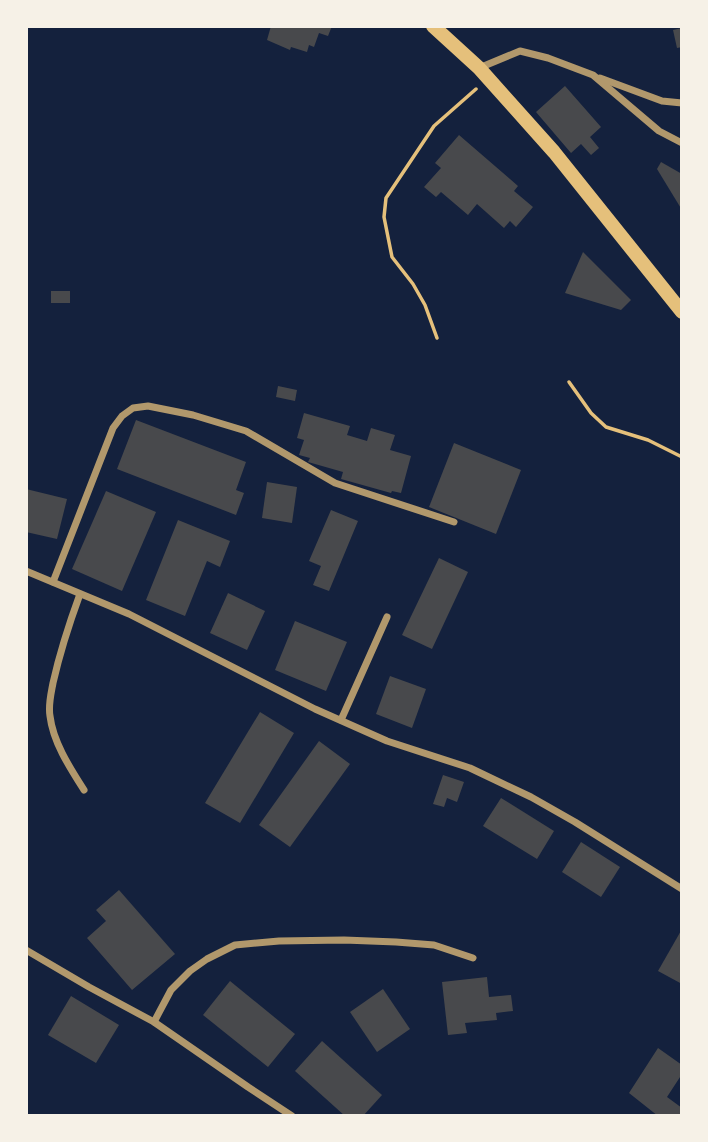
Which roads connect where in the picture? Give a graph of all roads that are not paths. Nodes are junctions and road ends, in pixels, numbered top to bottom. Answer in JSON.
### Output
{"nodes":[{"id":1,"x":433,"y":26,"type":"edge"},
{"id":2,"x":484,"y":73,"type":"junction"},
{"id":3,"x":593,"y":75,"type":"junction"},
{"id":4,"x":682,"y":103,"type":"edge"},
{"id":5,"x":682,"y":143,"type":"edge"},
{"id":6,"x":682,"y":312,"type":"edge"},
{"id":7,"x":454,"y":522,"type":"dead end"},
{"id":8,"x":26,"y":572,"type":"edge"},
{"id":9,"x":53,"y":582,"type":"junction"},
{"id":10,"x":80,"y":594,"type":"junction"},
{"id":11,"x":387,"y":617,"type":"dead end"},
{"id":12,"x":341,"y":720,"type":"junction"},
{"id":13,"x":84,"y":790,"type":"dead end"},
{"id":14,"x":682,"y":889,"type":"edge"},
{"id":15,"x":26,"y":950,"type":"edge"},
{"id":16,"x":473,"y":958,"type":"dead end"},
{"id":17,"x":155,"y":1022,"type":"junction"},
{"id":18,"x":292,"y":1116,"type":"edge"}],
"edges":[{"from":1,"to":2,"type":"main road"},
{"from":2,"to":3,"type":"street"},
{"from":2,"to":6,"type":"main road"},
{"from":3,"to":4,"type":"street"},
{"from":3,"to":5,"type":"street"},
{"from":7,"to":9,"type":"street"},
{"from":8,"to":9,"type":"street"},
{"from":9,"to":10,"type":"street"},
{"from":10,"to":12,"type":"street"},
{"from":10,"to":13,"type":"street"},
{"from":11,"to":12,"type":"street"},
{"from":12,"to":14,"type":"street"},
{"from":15,"to":17,"type":"street"},
{"from":16,"to":17,"type":"street"},
{"from":17,"to":18,"type":"street"}]}
